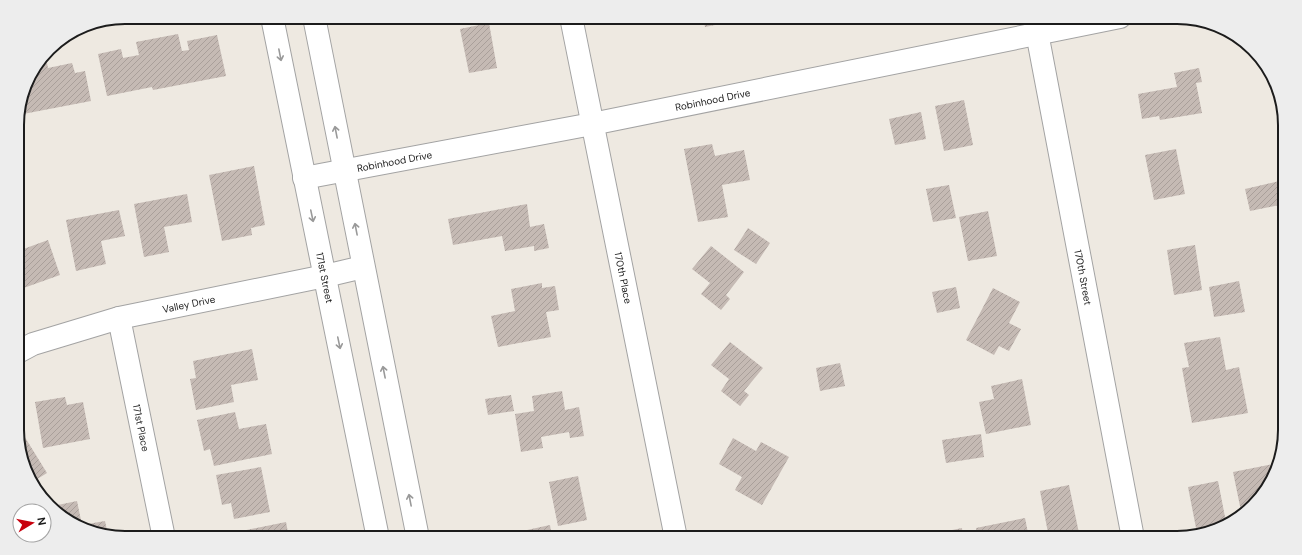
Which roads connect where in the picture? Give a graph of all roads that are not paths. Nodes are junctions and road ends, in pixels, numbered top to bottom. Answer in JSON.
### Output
{"nodes":[{"id":1,"x":273,"y":24,"type":"edge"},
{"id":2,"x":315,"y":24,"type":"edge"},
{"id":3,"x":572,"y":24,"type":"edge"},
{"id":4,"x":1046,"y":24,"type":"edge"},
{"id":5,"x":1036,"y":25,"type":"edge"},
{"id":6,"x":592,"y":124,"type":"junction"},
{"id":7,"x":344,"y":170,"type":"junction"},
{"id":8,"x":304,"y":178,"type":"junction"},
{"id":9,"x":363,"y":267,"type":"junction"},
{"id":10,"x":325,"y":276,"type":"junction"},
{"id":11,"x":119,"y":318,"type":"junction"},
{"id":12,"x":24,"y":349,"type":"edge"},
{"id":13,"x":163,"y":531,"type":"edge"},
{"id":14,"x":377,"y":531,"type":"edge"},
{"id":15,"x":417,"y":531,"type":"edge"},
{"id":16,"x":675,"y":531,"type":"edge"},
{"id":17,"x":1132,"y":531,"type":"edge"}],
"edges":[{"from":1,"to":8,"type":"street","name":"171st Street","one_way":true},
{"from":7,"to":2,"type":"street","one_way":true},
{"from":3,"to":6,"type":"street","name":"170th Place"},
{"from":4,"to":5,"type":"street","name":"Robinhood Drive"},
{"from":5,"to":6,"type":"street","name":"Robinhood Drive"},
{"from":5,"to":17,"type":"street","name":"170th Street"},
{"from":6,"to":7,"type":"street","name":"Robinhood Drive"},
{"from":6,"to":16,"type":"street","name":"170th Place"},
{"from":7,"to":8,"type":"street","name":"Robinhood Drive"},
{"from":9,"to":7,"type":"street","one_way":true},
{"from":8,"to":10,"type":"street","name":"171st Street","one_way":true},
{"from":9,"to":10,"type":"street","name":"Valley Drive"},
{"from":15,"to":9,"type":"street","one_way":true},
{"from":10,"to":11,"type":"street","name":"Valley Drive"},
{"from":10,"to":14,"type":"street","name":"171st Street","one_way":true},
{"from":11,"to":12,"type":"street","name":"Valley Drive"},
{"from":11,"to":13,"type":"street","name":"171st Place"}]}
